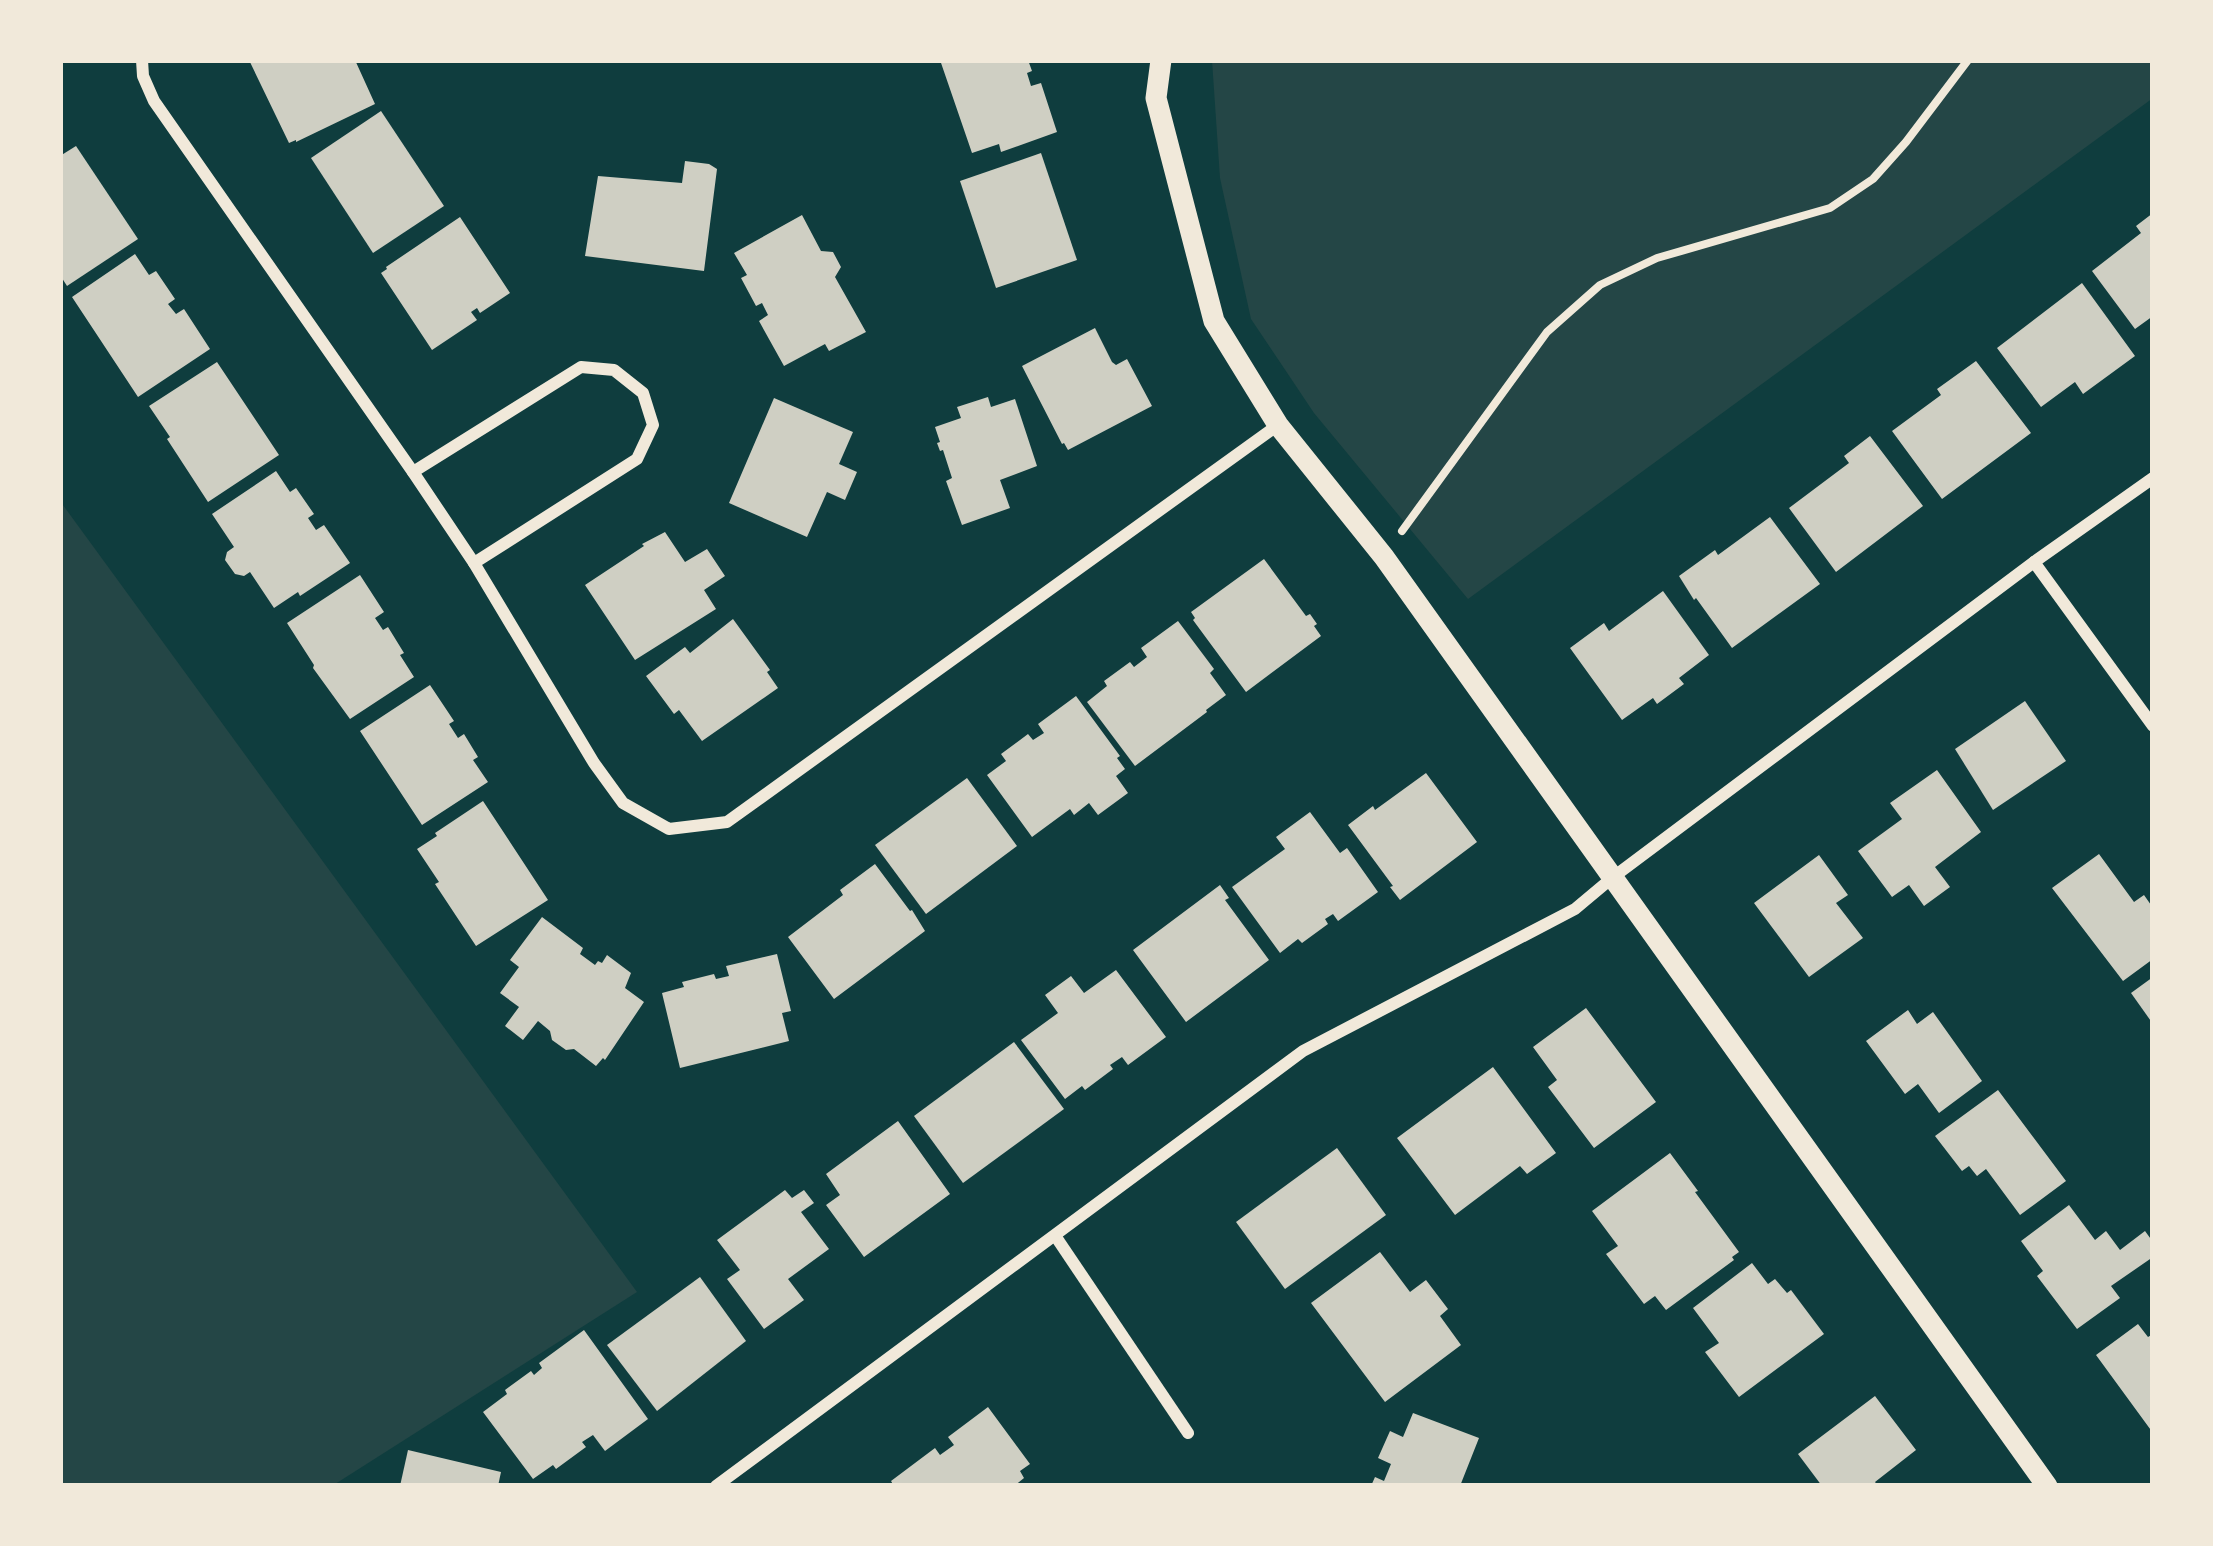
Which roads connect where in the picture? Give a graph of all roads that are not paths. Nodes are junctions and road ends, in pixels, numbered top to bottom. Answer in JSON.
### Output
{"nodes":[{"id":1,"x":142,"y":60,"type":"edge"},
{"id":2,"x":1161,"y":60,"type":"edge"},
{"id":3,"x":1278,"y":425,"type":"junction"},
{"id":4,"x":413,"y":472,"type":"junction"},
{"id":5,"x":2153,"y":478,"type":"edge"},
{"id":6,"x":2034,"y":562,"type":"junction"},
{"id":7,"x":474,"y":563,"type":"junction"},
{"id":8,"x":2153,"y":726,"type":"edge"},
{"id":9,"x":1612,"y":878,"type":"junction"},
{"id":10,"x":1056,"y":1237,"type":"junction"},
{"id":11,"x":1188,"y":1432,"type":"dead end"},
{"id":12,"x":716,"y":1486,"type":"edge"},
{"id":13,"x":2047,"y":1486,"type":"edge"}],
"edges":[{"from":1,"to":4,"type":"street"},
{"from":2,"to":3,"type":"street"},
{"from":3,"to":7,"type":"street"},
{"from":3,"to":9,"type":"street"},
{"from":4,"to":7,"type":"street"},
{"from":4,"to":7,"type":"street"},
{"from":5,"to":6,"type":"street"},
{"from":6,"to":8,"type":"street"},
{"from":6,"to":9,"type":"street"},
{"from":9,"to":10,"type":"street"},
{"from":9,"to":13,"type":"street"},
{"from":10,"to":11,"type":"street"},
{"from":10,"to":12,"type":"street"}]}
